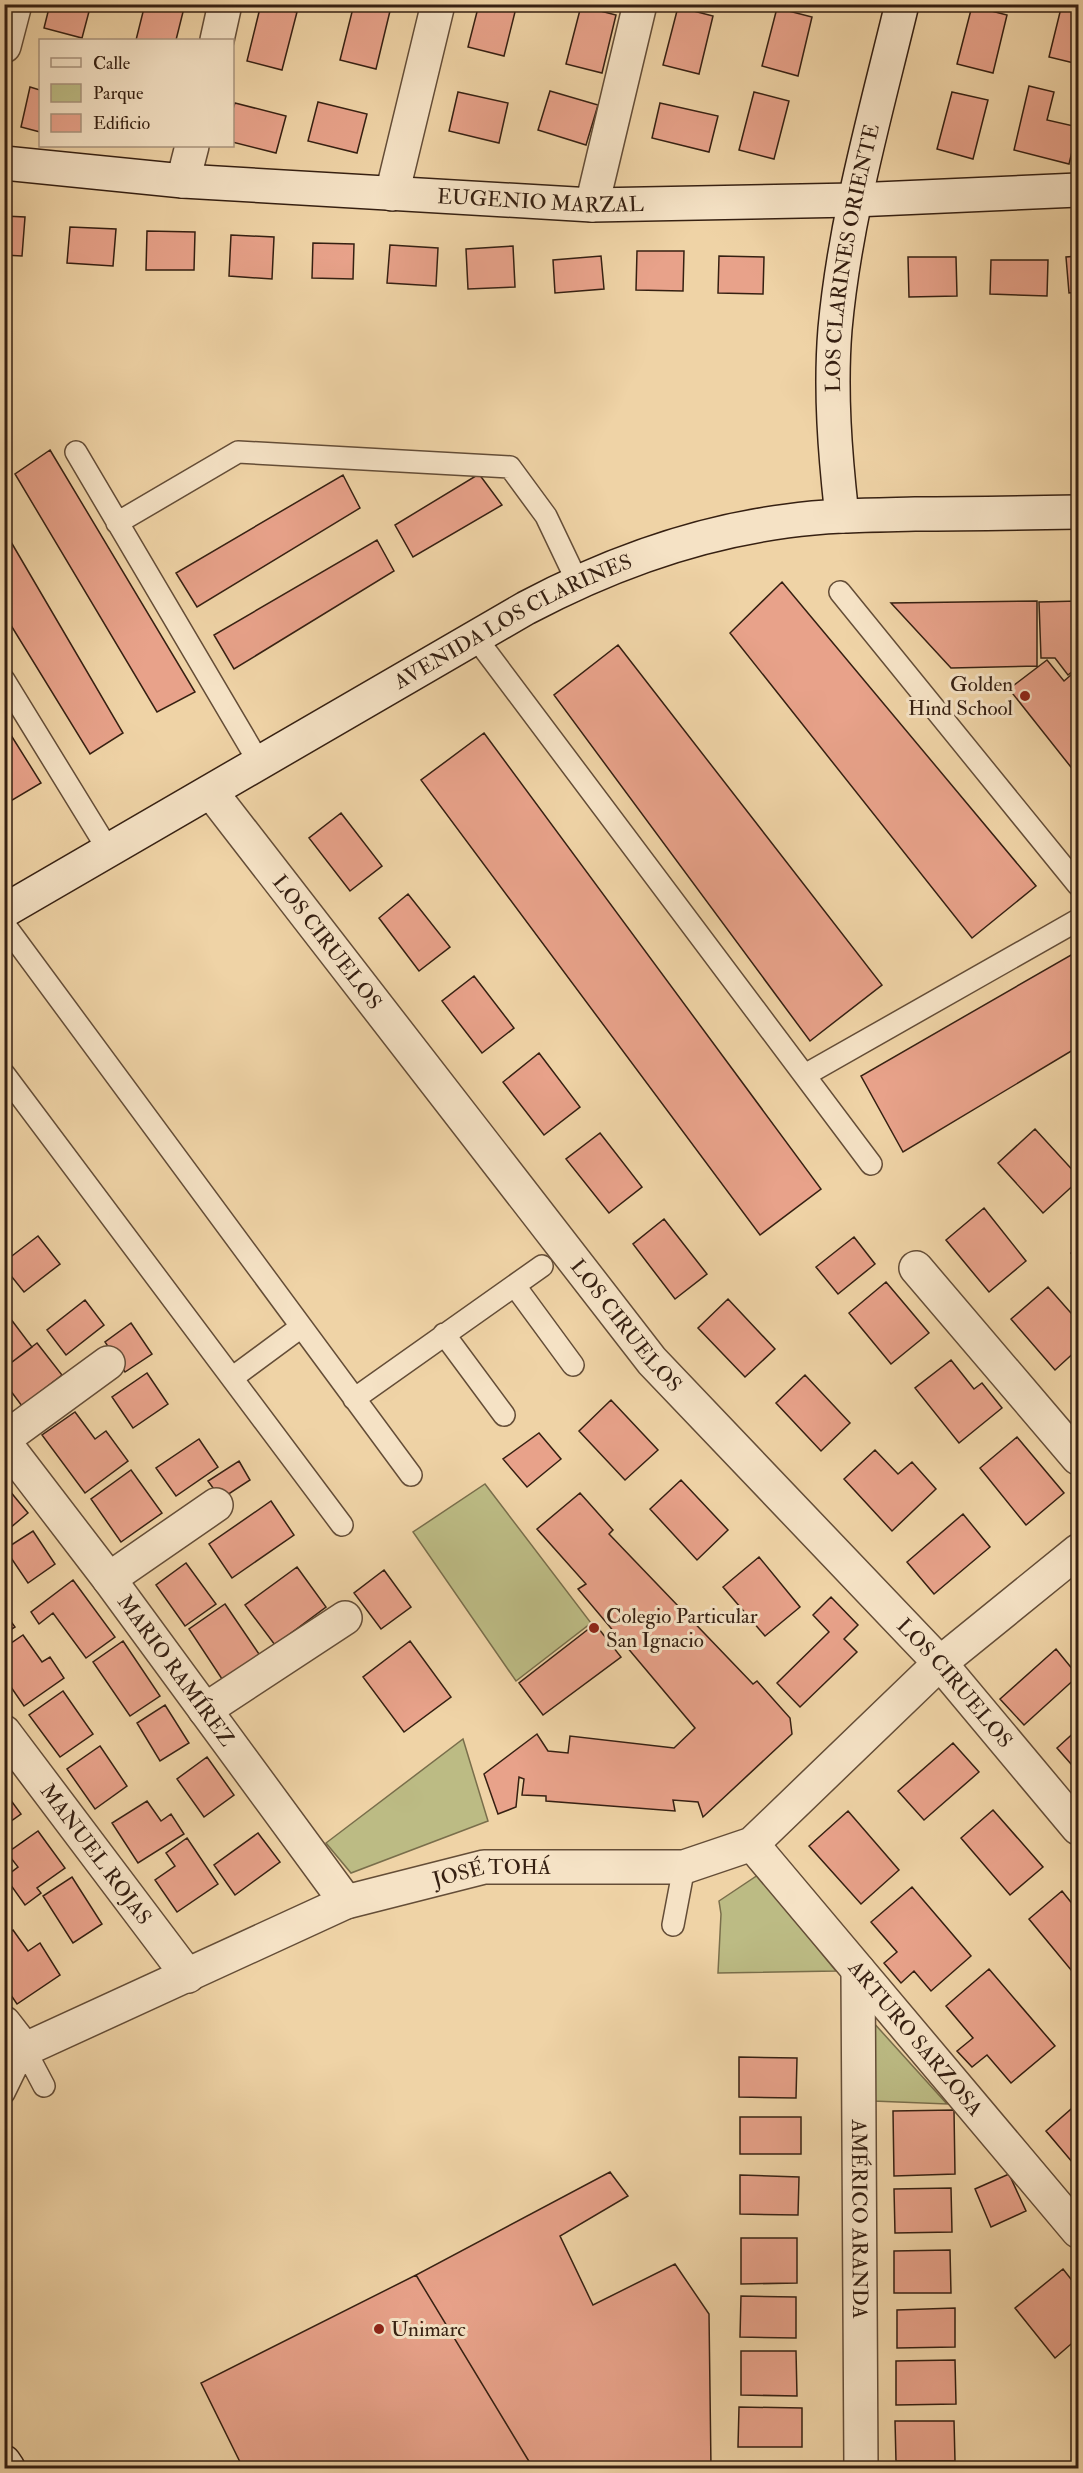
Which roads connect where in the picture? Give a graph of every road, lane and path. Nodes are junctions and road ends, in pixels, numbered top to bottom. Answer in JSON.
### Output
{"nodes":[{"id":1,"x":15,"y":4,"type":"edge"},
{"id":2,"x":225,"y":4,"type":"edge"},
{"id":3,"x":438,"y":4,"type":"edge"},
{"id":4,"x":640,"y":4,"type":"edge"},
{"id":5,"x":902,"y":4,"type":"edge"},
{"id":6,"x":217,"y":39,"type":"edge"},
{"id":7,"x":4,"y":46,"type":"edge"},
{"id":8,"x":192,"y":147,"type":"edge"},
{"id":9,"x":4,"y":163,"type":"edge"},
{"id":10,"x":183,"y":182,"type":"junction"},
{"id":11,"x":1078,"y":190,"type":"edge"},
{"id":12,"x":392,"y":194,"type":"junction"},
{"id":13,"x":854,"y":200,"type":"junction"},
{"id":14,"x":592,"y":205,"type":"junction"},
{"id":15,"x":76,"y":452,"type":"dead end"},
{"id":16,"x":1078,"y":512,"type":"edge"},
{"id":17,"x":842,"y":516,"type":"junction"},
{"id":18,"x":117,"y":523,"type":"junction"},
{"id":19,"x":577,"y":581,"type":"junction"},
{"id":20,"x":840,"y":592,"type":"dead end"},
{"id":21,"x":477,"y":638,"type":"junction"},
{"id":22,"x":4,"y":680,"type":"edge"},
{"id":23,"x":260,"y":764,"type":"junction"},
{"id":24,"x":211,"y":792,"type":"junction"},
{"id":25,"x":109,"y":850,"type":"junction"},
{"id":26,"x":1078,"y":885,"type":"edge"},
{"id":27,"x":4,"y":911,"type":"edge"},
{"id":28,"x":1078,"y":920,"type":"edge"},
{"id":29,"x":4,"y":924,"type":"edge"},
{"id":30,"x":4,"y":1074,"type":"edge"},
{"id":31,"x":805,"y":1076,"type":"junction"},
{"id":32,"x":871,"y":1164,"type":"dead end"},
{"id":33,"x":542,"y":1266,"type":"dead end"},
{"id":34,"x":916,"y":1268,"type":"dead end"},
{"id":35,"x":515,"y":1286,"type":"junction"},
{"id":36,"x":301,"y":1327,"type":"junction"},
{"id":37,"x":444,"y":1334,"type":"junction"},
{"id":38,"x":108,"y":1363,"type":"dead end"},
{"id":39,"x":573,"y":1365,"type":"dead end"},
{"id":40,"x":232,"y":1378,"type":"junction"},
{"id":41,"x":354,"y":1398,"type":"junction"},
{"id":42,"x":504,"y":1415,"type":"dead end"},
{"id":43,"x":4,"y":1441,"type":"edge"},
{"id":44,"x":1078,"y":1458,"type":"edge"},
{"id":45,"x":411,"y":1475,"type":"dead end"},
{"id":46,"x":216,"y":1505,"type":"dead end"},
{"id":47,"x":342,"y":1525,"type":"dead end"},
{"id":48,"x":1078,"y":1551,"type":"edge"},
{"id":49,"x":109,"y":1580,"type":"junction"},
{"id":50,"x":345,"y":1618,"type":"dead end"},
{"id":51,"x":940,"y":1663,"type":"junction"},
{"id":52,"x":206,"y":1710,"type":"junction"},
{"id":53,"x":4,"y":1732,"type":"edge"},
{"id":54,"x":1078,"y":1828,"type":"edge"},
{"id":55,"x":752,"y":1844,"type":"junction"},
{"id":56,"x":684,"y":1867,"type":"junction"},
{"id":57,"x":346,"y":1902,"type":"junction"},
{"id":58,"x":673,"y":1925,"type":"dead end"},
{"id":59,"x":858,"y":1970,"type":"junction"},
{"id":60,"x":188,"y":1976,"type":"junction"},
{"id":61,"x":4,"y":2023,"type":"edge"},
{"id":62,"x":15,"y":2054,"type":"edge"},
{"id":63,"x":44,"y":2086,"type":"dead end"},
{"id":64,"x":4,"y":2093,"type":"edge"},
{"id":65,"x":1078,"y":2231,"type":"edge"},
{"id":66,"x":4,"y":2462,"type":"edge"},
{"id":67,"x":8,"y":2469,"type":"edge"},
{"id":68,"x":861,"y":2469,"type":"edge"}],
"edges":[{"from":1,"to":7,"type":"street"},
{"from":2,"to":6,"type":"street"},
{"from":3,"to":12,"type":"street"},
{"from":4,"to":14,"type":"street"},
{"from":5,"to":13,"type":"street","name":"LOS CLARINES ORIENTE"},
{"from":8,"to":10,"type":"street"},
{"from":9,"to":10,"type":"street","name":"EUGENIO MARZAL"},
{"from":10,"to":12,"type":"street","name":"EUGENIO MARZAL"},
{"from":11,"to":13,"type":"street","name":"EUGENIO MARZAL"},
{"from":12,"to":14,"type":"street","name":"EUGENIO MARZAL"},
{"from":13,"to":14,"type":"street","name":"EUGENIO MARZAL"},
{"from":13,"to":17,"type":"street","name":"LOS CLARINES ORIENTE"},
{"from":15,"to":18,"type":"lane"},
{"from":16,"to":17,"type":"street","name":"AVENIDA LOS CLARINES"},
{"from":17,"to":19,"type":"street","name":"AVENIDA LOS CLARINES"},
{"from":18,"to":19,"type":"lane"},
{"from":18,"to":23,"type":"lane"},
{"from":19,"to":21,"type":"street","name":"AVENIDA LOS CLARINES"},
{"from":20,"to":26,"type":"lane"},
{"from":21,"to":23,"type":"street","name":"AVENIDA LOS CLARINES"},
{"from":21,"to":31,"type":"lane"},
{"from":22,"to":25,"type":"lane"},
{"from":23,"to":24,"type":"street","name":"AVENIDA LOS CLARINES"},
{"from":24,"to":25,"type":"street","name":"AVENIDA LOS CLARINES"},
{"from":24,"to":51,"type":"street","name":"LOS CIRUELOS"},
{"from":25,"to":27,"type":"street","name":"AVENIDA LOS CLARINES"},
{"from":28,"to":31,"type":"lane"},
{"from":29,"to":36,"type":"lane"},
{"from":30,"to":40,"type":"lane"},
{"from":31,"to":32,"type":"lane"},
{"from":33,"to":35,"type":"lane"},
{"from":34,"to":44,"type":"street"},
{"from":35,"to":37,"type":"lane"},
{"from":35,"to":39,"type":"lane"},
{"from":36,"to":40,"type":"lane"},
{"from":36,"to":41,"type":"lane"},
{"from":37,"to":41,"type":"lane"},
{"from":37,"to":42,"type":"lane"},
{"from":38,"to":43,"type":"street"},
{"from":40,"to":47,"type":"lane"},
{"from":41,"to":45,"type":"lane"},
{"from":43,"to":49,"type":"street","name":"MARIO RAMÍREZ"},
{"from":46,"to":49,"type":"street"},
{"from":48,"to":51,"type":"street","name":"JOSÉ TOHÁ"},
{"from":49,"to":52,"type":"street","name":"MARIO RAMÍREZ"},
{"from":50,"to":52,"type":"street"},
{"from":51,"to":54,"type":"street","name":"LOS CIRUELOS"},
{"from":51,"to":55,"type":"street","name":"JOSÉ TOHÁ"},
{"from":52,"to":57,"type":"street","name":"MARIO RAMÍREZ"},
{"from":53,"to":60,"type":"street","name":"MANUEL ROJAS"},
{"from":55,"to":56,"type":"street","name":"JOSÉ TOHÁ"},
{"from":55,"to":59,"type":"street","name":"ARTURO SARZOSA"},
{"from":56,"to":57,"type":"street","name":"JOSÉ TOHÁ"},
{"from":56,"to":58,"type":"lane"},
{"from":57,"to":60,"type":"street","name":"JOSÉ TOHÁ"},
{"from":59,"to":65,"type":"street","name":"ARTURO SARZOSA"},
{"from":59,"to":68,"type":"street","name":"AMÉRICO ARANDA"},
{"from":60,"to":62,"type":"street","name":"JOSÉ TOHÁ"},
{"from":61,"to":62,"type":"street"},
{"from":62,"to":63,"type":"lane"},
{"from":62,"to":64,"type":"lane"},
{"from":66,"to":67,"type":"street"}]}
